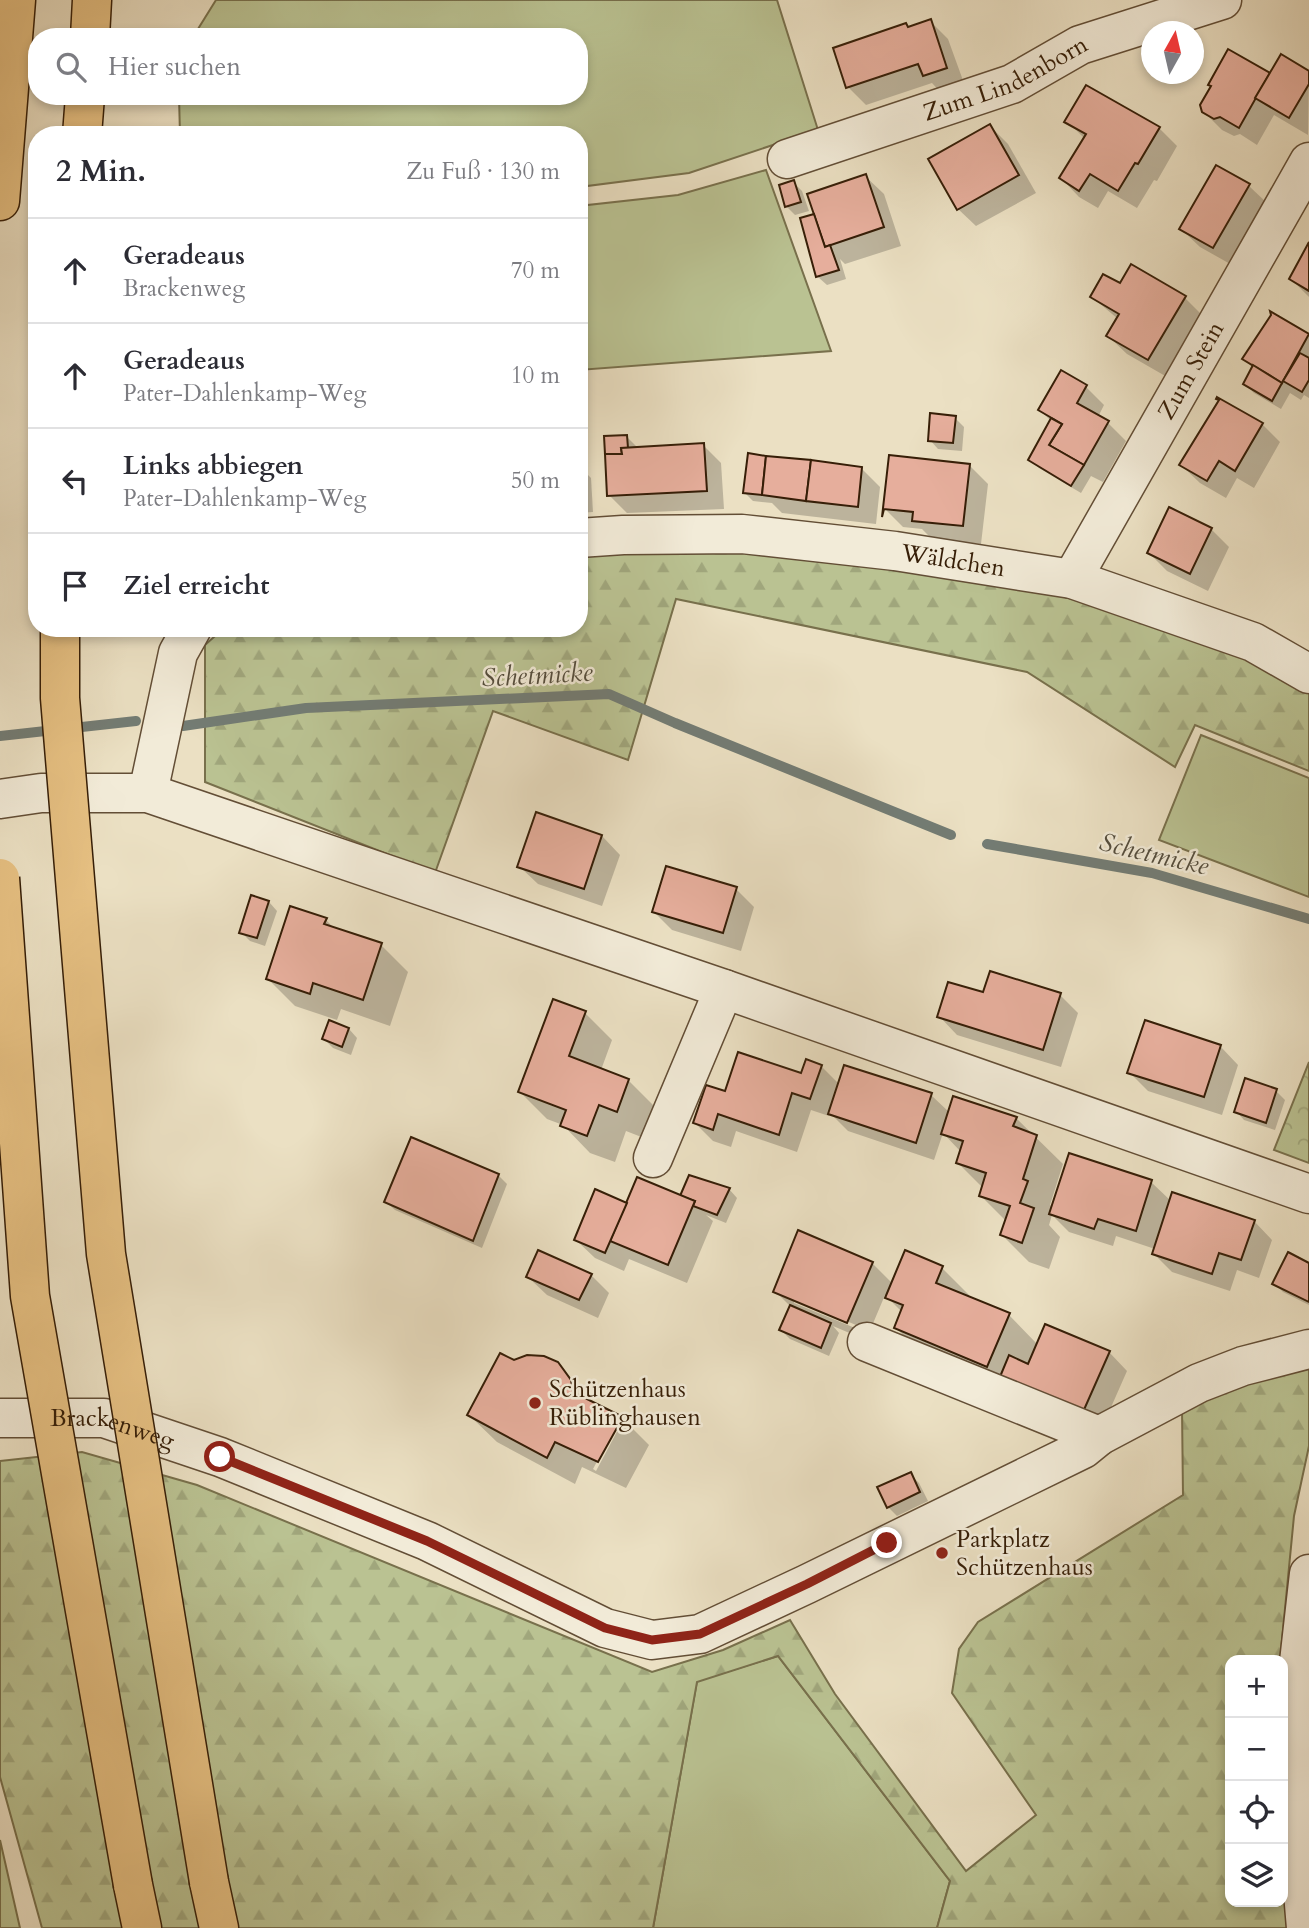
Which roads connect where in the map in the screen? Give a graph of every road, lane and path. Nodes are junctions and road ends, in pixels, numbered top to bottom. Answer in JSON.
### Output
{"nodes":[{"id":1,"x":16,"y":0,"type":"edge"},
{"id":2,"x":92,"y":0,"type":"edge"},
{"id":3,"x":1222,"y":0,"type":"edge"},
{"id":4,"x":1120,"y":15,"type":"edge"},
{"id":5,"x":90,"y":28,"type":"edge"},
{"id":6,"x":84,"y":105,"type":"edge"},
{"id":7,"x":83,"y":126,"type":"edge"},
{"id":8,"x":787,"y":159,"type":"dead end"},
{"id":9,"x":1309,"y":162,"type":"edge"},
{"id":10,"x":0,"y":201,"type":"edge"},
{"id":11,"x":588,"y":537,"type":"edge"},
{"id":12,"x":1072,"y":579,"type":"junction"},
{"id":13,"x":60,"y":637,"type":"edge"},
{"id":14,"x":185,"y":641,"type":"edge"},
{"id":15,"x":1309,"y":674,"type":"edge"},
{"id":16,"x":148,"y":793,"type":"junction"},
{"id":17,"x":0,"y":799,"type":"edge"},
{"id":18,"x":0,"y":878,"type":"edge"},
{"id":19,"x":724,"y":989,"type":"junction"},
{"id":20,"x":653,"y":1158,"type":"dead end"},
{"id":21,"x":1309,"y":1194,"type":"edge"},
{"id":22,"x":867,"y":1342,"type":"dead end"},
{"id":23,"x":1309,"y":1349,"type":"edge"},
{"id":24,"x":0,"y":1418,"type":"edge"},
{"id":25,"x":1099,"y":1436,"type":"junction"},
{"id":26,"x":1309,"y":1574,"type":"edge"},
{"id":27,"x":142,"y":1928,"type":"edge"},
{"id":28,"x":219,"y":1928,"type":"edge"},
{"id":29,"x":1306,"y":1928,"type":"edge"}],
"edges":[{"from":1,"to":10,"type":"highway"},
{"from":2,"to":5,"type":"highway"},
{"from":3,"to":4,"type":"street","name":"Zum Lindenborn"},
{"from":4,"to":8,"type":"street","name":"Zum Lindenborn"},
{"from":6,"to":7,"type":"highway"},
{"from":9,"to":12,"type":"street","name":"Zum Stein"},
{"from":11,"to":12,"type":"street","name":"Wäldchen"},
{"from":12,"to":15,"type":"street","name":"Wäldchen"},
{"from":13,"to":28,"type":"highway","bridge":true},
{"from":14,"to":16,"type":"street"},
{"from":16,"to":17,"type":"street"},
{"from":16,"to":19,"type":"street"},
{"from":18,"to":27,"type":"highway","bridge":true},
{"from":19,"to":20,"type":"street"},
{"from":19,"to":21,"type":"street"},
{"from":22,"to":25,"type":"street"},
{"from":23,"to":25,"type":"street","name":"Brackenweg"},
{"from":24,"to":25,"type":"street","name":"Brackenweg"},
{"from":26,"to":29,"type":"street"}]}
